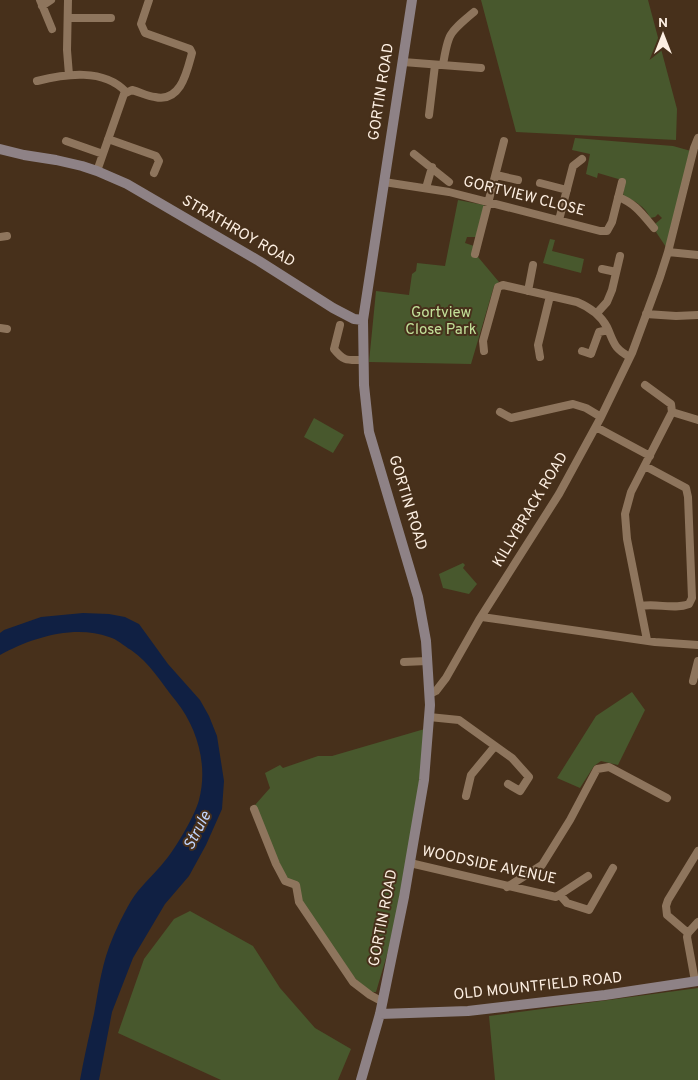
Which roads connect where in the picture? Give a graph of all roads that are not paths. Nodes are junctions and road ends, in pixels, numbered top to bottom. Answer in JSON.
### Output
{"nodes":[{"id":1,"x":51,"y":0,"type":"edge"},
{"id":2,"x":68,"y":0,"type":"edge"},
{"id":3,"x":149,"y":0,"type":"edge"},
{"id":4,"x":412,"y":0,"type":"edge"},
{"id":5,"x":41,"y":3,"type":"edge"},
{"id":6,"x":472,"y":17,"type":"dead end"},
{"id":7,"x":68,"y":18,"type":"junction"},
{"id":8,"x":111,"y":18,"type":"dead end"},
{"id":9,"x":52,"y":29,"type":"dead end"},
{"id":10,"x":476,"y":58,"type":"dead end"},
{"id":11,"x":403,"y":62,"type":"junction"},
{"id":12,"x":439,"y":65,"type":"junction"},
{"id":13,"x":69,"y":75,"type":"junction"},
{"id":14,"x":36,"y":81,"type":"dead end"},
{"id":15,"x":126,"y":92,"type":"junction"},
{"id":16,"x":430,"y":101,"type":"junction"},
{"id":17,"x":440,"y":102,"type":"dead end"},
{"id":18,"x":429,"y":115,"type":"dead end"},
{"id":19,"x":698,"y":138,"type":"edge"},
{"id":20,"x":108,"y":139,"type":"junction"},
{"id":21,"x":66,"y":141,"type":"dead end"},
{"id":22,"x":504,"y":141,"type":"dead end"},
{"id":23,"x":0,"y":149,"type":"edge"},
{"id":24,"x":103,"y":154,"type":"junction"},
{"id":25,"x":414,"y":154,"type":"dead end"},
{"id":26,"x":582,"y":159,"type":"dead end"},
{"id":27,"x":432,"y":167,"type":"junction"},
{"id":28,"x":97,"y":171,"type":"junction"},
{"id":29,"x":154,"y":172,"type":"dead end"},
{"id":30,"x":496,"y":175,"type":"junction"},
{"id":31,"x":518,"y":180,"type":"dead end"},
{"id":32,"x":384,"y":182,"type":"junction"},
{"id":33,"x":449,"y":182,"type":"dead end"},
{"id":34,"x":622,"y":182,"type":"dead end"},
{"id":35,"x":540,"y":183,"type":"dead end"},
{"id":36,"x":426,"y":188,"type":"junction"},
{"id":37,"x":567,"y":190,"type":"junction"},
{"id":38,"x":618,"y":197,"type":"junction"},
{"id":39,"x":488,"y":203,"type":"junction"},
{"id":40,"x":657,"y":217,"type":"dead end"},
{"id":41,"x":559,"y":220,"type":"junction"},
{"id":42,"x":469,"y":241,"type":"dead end"},
{"id":43,"x":478,"y":243,"type":"junction"},
{"id":44,"x":668,"y":252,"type":"junction"},
{"id":45,"x":475,"y":254,"type":"dead end"},
{"id":46,"x":698,"y":255,"type":"edge"},
{"id":47,"x":620,"y":256,"type":"dead end"},
{"id":48,"x":533,"y":265,"type":"dead end"},
{"id":49,"x":602,"y":269,"type":"dead end"},
{"id":50,"x":616,"y":272,"type":"junction"},
{"id":51,"x":528,"y":290,"type":"junction"},
{"id":52,"x":550,"y":296,"type":"junction"},
{"id":53,"x":597,"y":313,"type":"junction"},
{"id":54,"x":646,"y":314,"type":"junction"},
{"id":55,"x":698,"y":315,"type":"edge"},
{"id":56,"x":363,"y":320,"type":"junction"},
{"id":57,"x":340,"y":325,"type":"dead end"},
{"id":58,"x":608,"y":330,"type":"junction"},
{"id":59,"x":484,"y":351,"type":"dead end"},
{"id":60,"x":582,"y":352,"type":"dead end"},
{"id":61,"x":540,"y":357,"type":"dead end"},
{"id":62,"x":630,"y":357,"type":"junction"},
{"id":63,"x":363,"y":360,"type":"junction"},
{"id":64,"x":645,"y":385,"type":"dead end"},
{"id":65,"x":500,"y":412,"type":"dead end"},
{"id":66,"x":672,"y":412,"type":"junction"},
{"id":67,"x":601,"y":417,"type":"junction"},
{"id":68,"x":698,"y":420,"type":"edge"},
{"id":69,"x":596,"y":427,"type":"junction"},
{"id":70,"x":650,"y":456,"type":"junction"},
{"id":71,"x":644,"y":466,"type":"junction"},
{"id":72,"x":641,"y":606,"type":"junction"},
{"id":73,"x":482,"y":616,"type":"junction"},
{"id":74,"x":648,"y":640,"type":"junction"},
{"id":75,"x":698,"y":646,"type":"edge"},
{"id":76,"x":427,"y":661,"type":"junction"},
{"id":77,"x":404,"y":662,"type":"dead end"},
{"id":78,"x":698,"y":662,"type":"edge"},
{"id":79,"x":694,"y":681,"type":"dead end"},
{"id":80,"x":430,"y":694,"type":"junction"},
{"id":81,"x":429,"y":717,"type":"junction"},
{"id":82,"x":495,"y":746,"type":"junction"},
{"id":83,"x":508,"y":784,"type":"dead end"},
{"id":84,"x":466,"y":796,"type":"dead end"},
{"id":85,"x":667,"y":798,"type":"dead end"},
{"id":86,"x":254,"y":809,"type":"dead end"},
{"id":87,"x":698,"y":851,"type":"edge"},
{"id":88,"x":410,"y":863,"type":"junction"},
{"id":89,"x":613,"y":868,"type":"dead end"},
{"id":90,"x":588,"y":876,"type":"dead end"},
{"id":91,"x":595,"y":881,"type":"dead end"},
{"id":92,"x":604,"y":884,"type":"junction"},
{"id":93,"x":507,"y":886,"type":"junction"},
{"id":94,"x":560,"y":895,"type":"junction"},
{"id":95,"x":698,"y":922,"type":"edge"},
{"id":96,"x":688,"y":933,"type":"junction"},
{"id":97,"x":697,"y":981,"type":"edge"},
{"id":98,"x":383,"y":1002,"type":"junction"},
{"id":99,"x":380,"y":1014,"type":"junction"},
{"id":100,"x":362,"y":1080,"type":"edge"}],
"edges":[{"from":1,"to":5,"type":"street"},
{"from":2,"to":7,"type":"street"},
{"from":3,"to":15,"type":"street"},
{"from":4,"to":11,"type":"main road","name":"GORTIN ROAD"},
{"from":5,"to":9,"type":"street"},
{"from":6,"to":12,"type":"street"},
{"from":7,"to":8,"type":"street"},
{"from":7,"to":13,"type":"street"},
{"from":10,"to":12,"type":"street"},
{"from":11,"to":12,"type":"street"},
{"from":11,"to":32,"type":"main road","name":"GORTIN ROAD"},
{"from":12,"to":16,"type":"street"},
{"from":13,"to":14,"type":"street"},
{"from":13,"to":15,"type":"street"},
{"from":15,"to":20,"type":"street"},
{"from":16,"to":17,"type":"street"},
{"from":16,"to":18,"type":"street"},
{"from":19,"to":44,"type":"street","name":"KILLYBRACK ROAD"},
{"from":20,"to":24,"type":"street"},
{"from":20,"to":29,"type":"street"},
{"from":21,"to":24,"type":"street"},
{"from":22,"to":30,"type":"street"},
{"from":23,"to":28,"type":"main road","name":"STRATHROY ROAD"},
{"from":24,"to":28,"type":"street"},
{"from":25,"to":27,"type":"street"},
{"from":26,"to":37,"type":"street"},
{"from":27,"to":33,"type":"street"},
{"from":27,"to":36,"type":"street"},
{"from":28,"to":56,"type":"main road","name":"STRATHROY ROAD"},
{"from":30,"to":31,"type":"street"},
{"from":30,"to":39,"type":"street"},
{"from":32,"to":36,"type":"street","name":"GORTVIEW CLOSE"},
{"from":32,"to":56,"type":"main road","name":"GORTIN ROAD"},
{"from":34,"to":38,"type":"street","name":"GORTVIEW CLOSE"},
{"from":35,"to":37,"type":"street"},
{"from":36,"to":39,"type":"street","name":"GORTVIEW CLOSE"},
{"from":37,"to":41,"type":"street"},
{"from":38,"to":40,"type":"street"},
{"from":38,"to":41,"type":"street","name":"GORTVIEW CLOSE"},
{"from":39,"to":41,"type":"street","name":"GORTVIEW CLOSE"},
{"from":39,"to":43,"type":"street"},
{"from":42,"to":43,"type":"street"},
{"from":43,"to":45,"type":"street"},
{"from":44,"to":46,"type":"street"},
{"from":44,"to":54,"type":"street","name":"KILLYBRACK ROAD"},
{"from":47,"to":50,"type":"street"},
{"from":48,"to":51,"type":"street"},
{"from":49,"to":50,"type":"street"},
{"from":50,"to":53,"type":"street"},
{"from":51,"to":52,"type":"street"},
{"from":51,"to":59,"type":"street"},
{"from":52,"to":53,"type":"street"},
{"from":52,"to":61,"type":"street"},
{"from":53,"to":58,"type":"street"},
{"from":54,"to":55,"type":"street"},
{"from":54,"to":62,"type":"street","name":"KILLYBRACK ROAD"},
{"from":56,"to":63,"type":"main road","name":"GORTIN ROAD"},
{"from":57,"to":63,"type":"street"},
{"from":58,"to":60,"type":"street"},
{"from":58,"to":62,"type":"street"},
{"from":62,"to":67,"type":"street","name":"KILLYBRACK ROAD"},
{"from":63,"to":76,"type":"main road","name":"GORTIN ROAD"},
{"from":64,"to":66,"type":"street"},
{"from":65,"to":67,"type":"street"},
{"from":66,"to":68,"type":"street"},
{"from":66,"to":70,"type":"street"},
{"from":67,"to":69,"type":"street","name":"KILLYBRACK ROAD"},
{"from":69,"to":70,"type":"street"},
{"from":69,"to":73,"type":"street","name":"KILLYBRACK ROAD"},
{"from":70,"to":71,"type":"street"},
{"from":71,"to":72,"type":"street"},
{"from":71,"to":72,"type":"street"},
{"from":72,"to":74,"type":"street"},
{"from":73,"to":74,"type":"street"},
{"from":73,"to":80,"type":"street","name":"KILLYBRACK ROAD"},
{"from":74,"to":75,"type":"street"},
{"from":76,"to":77,"type":"street"},
{"from":76,"to":80,"type":"main road","name":"GORTIN ROAD"},
{"from":78,"to":79,"type":"street"},
{"from":80,"to":81,"type":"main road","name":"GORTIN ROAD"},
{"from":81,"to":82,"type":"street"},
{"from":81,"to":88,"type":"main road","name":"GORTIN ROAD"},
{"from":82,"to":83,"type":"street"},
{"from":82,"to":84,"type":"street"},
{"from":85,"to":93,"type":"street"},
{"from":86,"to":98,"type":"street"},
{"from":87,"to":96,"type":"street"},
{"from":88,"to":93,"type":"street","name":"WOODSIDE AVENUE"},
{"from":88,"to":98,"type":"main road","name":"GORTIN ROAD"},
{"from":89,"to":92,"type":"street"},
{"from":90,"to":94,"type":"street","name":"WOODSIDE AVENUE"},
{"from":91,"to":92,"type":"street"},
{"from":92,"to":94,"type":"street"},
{"from":93,"to":94,"type":"street","name":"WOODSIDE AVENUE"},
{"from":95,"to":96,"type":"street"},
{"from":96,"to":97,"type":"street"},
{"from":97,"to":99,"type":"main road","name":"OLD MOUNTFIELD ROAD"},
{"from":98,"to":99,"type":"main road","name":"GORTIN ROAD"},
{"from":99,"to":100,"type":"main road","name":"GORTIN ROAD"}]}
